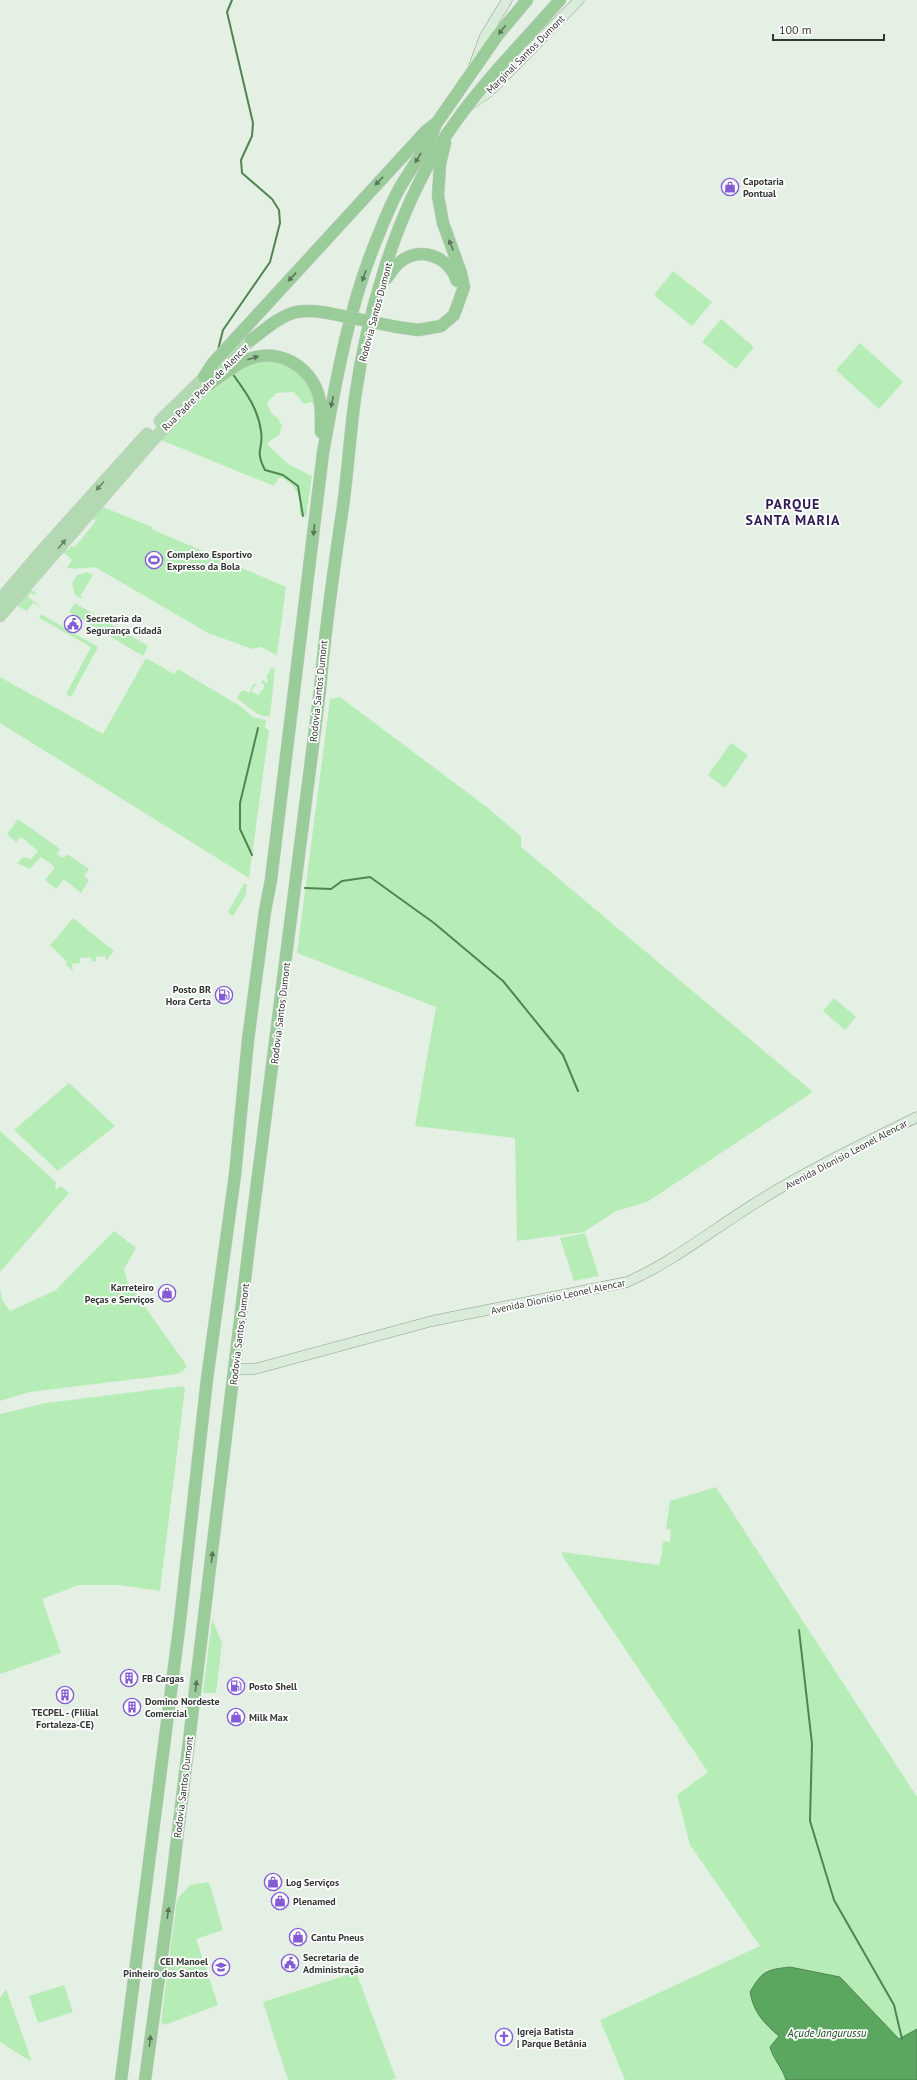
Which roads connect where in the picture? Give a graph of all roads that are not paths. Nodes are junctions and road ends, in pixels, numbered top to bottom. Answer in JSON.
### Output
{"nodes":[{"id":1,"x":507,"y":0,"type":"edge"},
{"id":2,"x":527,"y":0,"type":"edge"},
{"id":3,"x":560,"y":0,"type":"edge"},
{"id":4,"x":579,"y":0,"type":"edge"},
{"id":5,"x":473,"y":70,"type":"junction"},
{"id":6,"x":469,"y":104,"type":"junction"},
{"id":7,"x":436,"y":124,"type":"junction"},
{"id":8,"x":445,"y":138,"type":"junction"},
{"id":9,"x":380,"y":288,"type":"junction"},
{"id":10,"x":462,"y":295,"type":"junction"},
{"id":11,"x":251,"y":340,"type":"joint"},
{"id":12,"x":206,"y":381,"type":"junction"},
{"id":13,"x":323,"y":453,"type":"junction"},
{"id":14,"x":24,"y":580,"type":"junction"},
{"id":15,"x":0,"y":600,"type":"edge"},
{"id":16,"x":0,"y":616,"type":"edge"},
{"id":17,"x":917,"y":1116,"type":"edge"},
{"id":18,"x":235,"y":1369,"type":"junction"},
{"id":19,"x":121,"y":2080,"type":"edge"},
{"id":20,"x":145,"y":2080,"type":"edge"}],
"edges":[{"from":1,"to":5,"type":"main road"},
{"from":2,"to":5,"type":"highway","name":"Rodovia Santos Dumont","one_way":true},
{"from":3,"to":6,"type":"highway","name":"Rodovia Santos Dumont"},
{"from":4,"to":6,"type":"main road","name":"Marginal Santos Dumont"},
{"from":5,"to":7,"type":"highway","name":"Rodovia Santos Dumont"},
{"from":6,"to":8,"type":"highway","name":"Rodovia Santos Dumont"},
{"from":7,"to":12,"type":"highway","one_way":true},
{"from":7,"to":13,"type":"highway","name":"Rodovia Santos Dumont","one_way":true},
{"from":8,"to":9,"type":"highway","name":"Rodovia Santos Dumont"},
{"from":10,"to":8,"type":"highway","one_way":true},
{"from":9,"to":10,"type":"highway"},
{"from":9,"to":18,"type":"highway","name":"Rodovia Santos Dumont"},
{"from":10,"to":11,"type":"highway","bridge":true},
{"from":11,"to":12,"type":"main road","name":"Rua Padre Pedro de Alencar"},
{"from":12,"to":13,"type":"highway","one_way":true},
{"from":12,"to":14,"type":"main road","name":"Rua Padre Pedro de Alencar"},
{"from":13,"to":19,"type":"highway","name":"Rodovia Santos Dumont","one_way":true},
{"from":14,"to":15,"type":"main road","name":"Rua Padre Pedro de Alencar"},
{"from":14,"to":16,"type":"main road","name":"Rua Padre Pedro de Alencar"},
{"from":17,"to":18,"type":"main road","name":"Avenida Dionísio Leonel Alencar"},
{"from":20,"to":18,"type":"highway","name":"Rodovia Santos Dumont","one_way":true}]}
